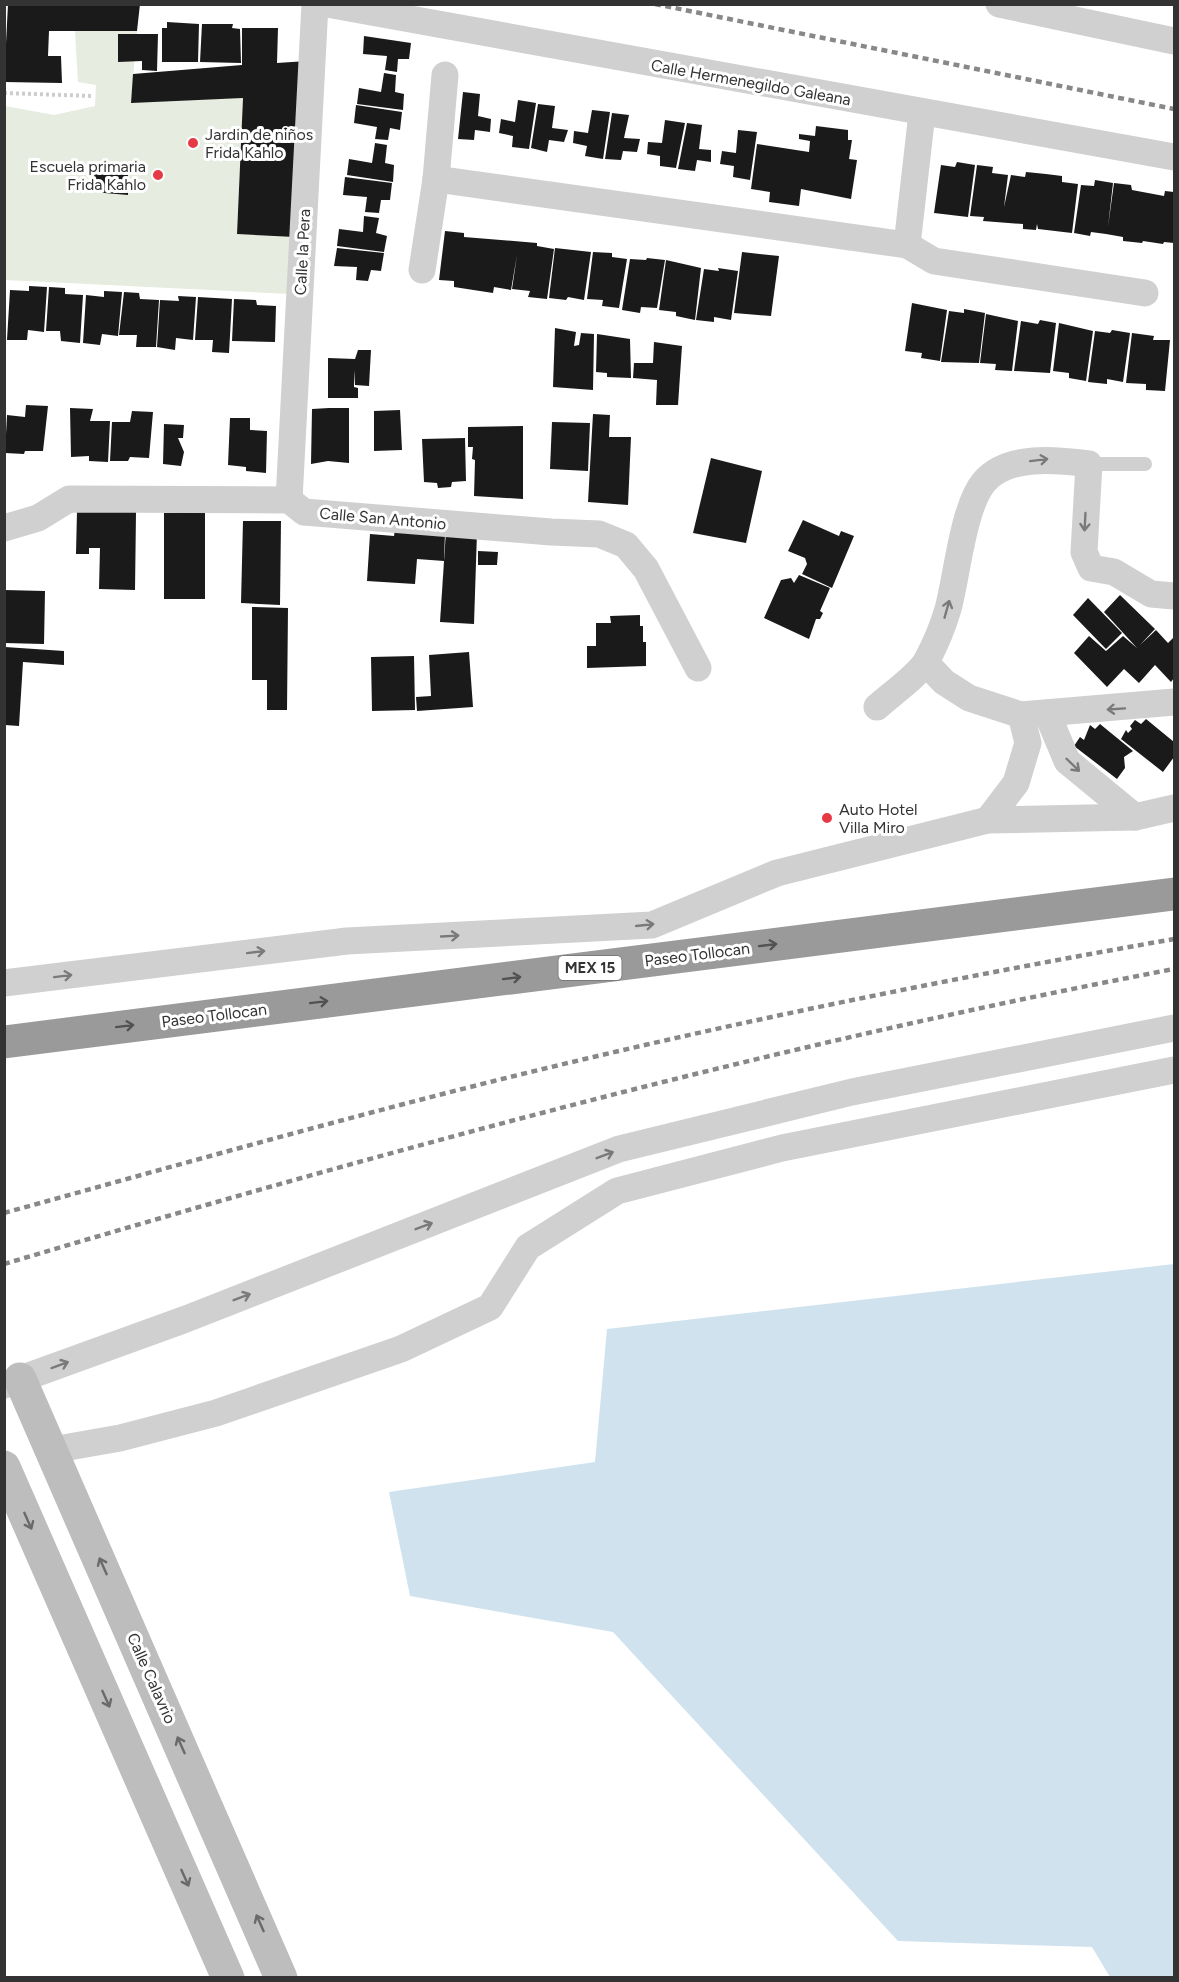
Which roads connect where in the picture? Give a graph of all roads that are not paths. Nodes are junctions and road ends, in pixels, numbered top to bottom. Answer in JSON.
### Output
{"nodes":[{"id":1,"x":315,"y":4,"type":"edge"},
{"id":2,"x":327,"y":4,"type":"edge"},
{"id":3,"x":999,"y":4,"type":"edge"},
{"id":4,"x":1174,"y":41,"type":"edge"},
{"id":5,"x":445,"y":75,"type":"dead end"},
{"id":6,"x":922,"y":113,"type":"junction"},
{"id":7,"x":1174,"y":157,"type":"edge"},
{"id":8,"x":436,"y":179,"type":"junction"},
{"id":9,"x":907,"y":245,"type":"junction"},
{"id":10,"x":422,"y":270,"type":"dead end"},
{"id":11,"x":1145,"y":293,"type":"dead end"},
{"id":12,"x":1089,"y":464,"type":"junction"},
{"id":13,"x":1145,"y":464,"type":"dead end"},
{"id":14,"x":289,"y":500,"type":"junction"},
{"id":15,"x":4,"y":528,"type":"edge"},
{"id":16,"x":1174,"y":596,"type":"edge"},
{"id":17,"x":926,"y":663,"type":"junction"},
{"id":18,"x":698,"y":668,"type":"dead end"},
{"id":19,"x":1174,"y":702,"type":"edge"},
{"id":20,"x":877,"y":707,"type":"dead end"},
{"id":21,"x":1034,"y":714,"type":"junction"},
{"id":22,"x":1174,"y":808,"type":"edge"},
{"id":23,"x":1135,"y":817,"type":"junction"},
{"id":24,"x":988,"y":820,"type":"junction"},
{"id":25,"x":1174,"y":894,"type":"edge"},
{"id":26,"x":4,"y":983,"type":"edge"},
{"id":27,"x":1174,"y":1028,"type":"edge"},
{"id":28,"x":4,"y":1041,"type":"edge"},
{"id":29,"x":1174,"y":1070,"type":"edge"},
{"id":30,"x":12,"y":1382,"type":"edge"},
{"id":31,"x":52,"y":1450,"type":"junction"},
{"id":32,"x":4,"y":1467,"type":"edge"},
{"id":33,"x":228,"y":1977,"type":"edge"},
{"id":34,"x":281,"y":1977,"type":"edge"}],
"edges":[{"from":1,"to":14,"type":"street","name":"Calle la Pera"},
{"from":2,"to":6,"type":"street","name":"Calle Hermenegildo Galeana"},
{"from":3,"to":4,"type":"street"},
{"from":5,"to":8,"type":"street"},
{"from":6,"to":7,"type":"street","name":"Calle Hermenegildo Galeana"},
{"from":6,"to":9,"type":"street"},
{"from":8,"to":9,"type":"street"},
{"from":8,"to":10,"type":"street"},
{"from":9,"to":11,"type":"street"},
{"from":12,"to":13,"type":"lane"},
{"from":12,"to":16,"type":"street","one_way":true},
{"from":17,"to":12,"type":"street","one_way":true},
{"from":14,"to":15,"type":"street","name":"Calle San Antonio"},
{"from":14,"to":18,"type":"street","name":"Calle San Antonio"},
{"from":17,"to":20,"type":"street"},
{"from":17,"to":21,"type":"street"},
{"from":19,"to":21,"type":"street","one_way":true},
{"from":21,"to":23,"type":"street","one_way":true},
{"from":21,"to":24,"type":"street"},
{"from":22,"to":23,"type":"street"},
{"from":23,"to":24,"type":"street"},
{"from":26,"to":24,"type":"street","one_way":true},
{"from":28,"to":25,"type":"highway","name":"Paseo Tollocan","number":"MEX 15","one_way":true},
{"from":30,"to":27,"type":"street","one_way":true},
{"from":29,"to":31,"type":"street"},
{"from":30,"to":31,"type":"street","name":"Calle Calavrio"},
{"from":34,"to":31,"type":"street","name":"Calle Calavrio","one_way":true},
{"from":32,"to":33,"type":"street","one_way":true}]}
